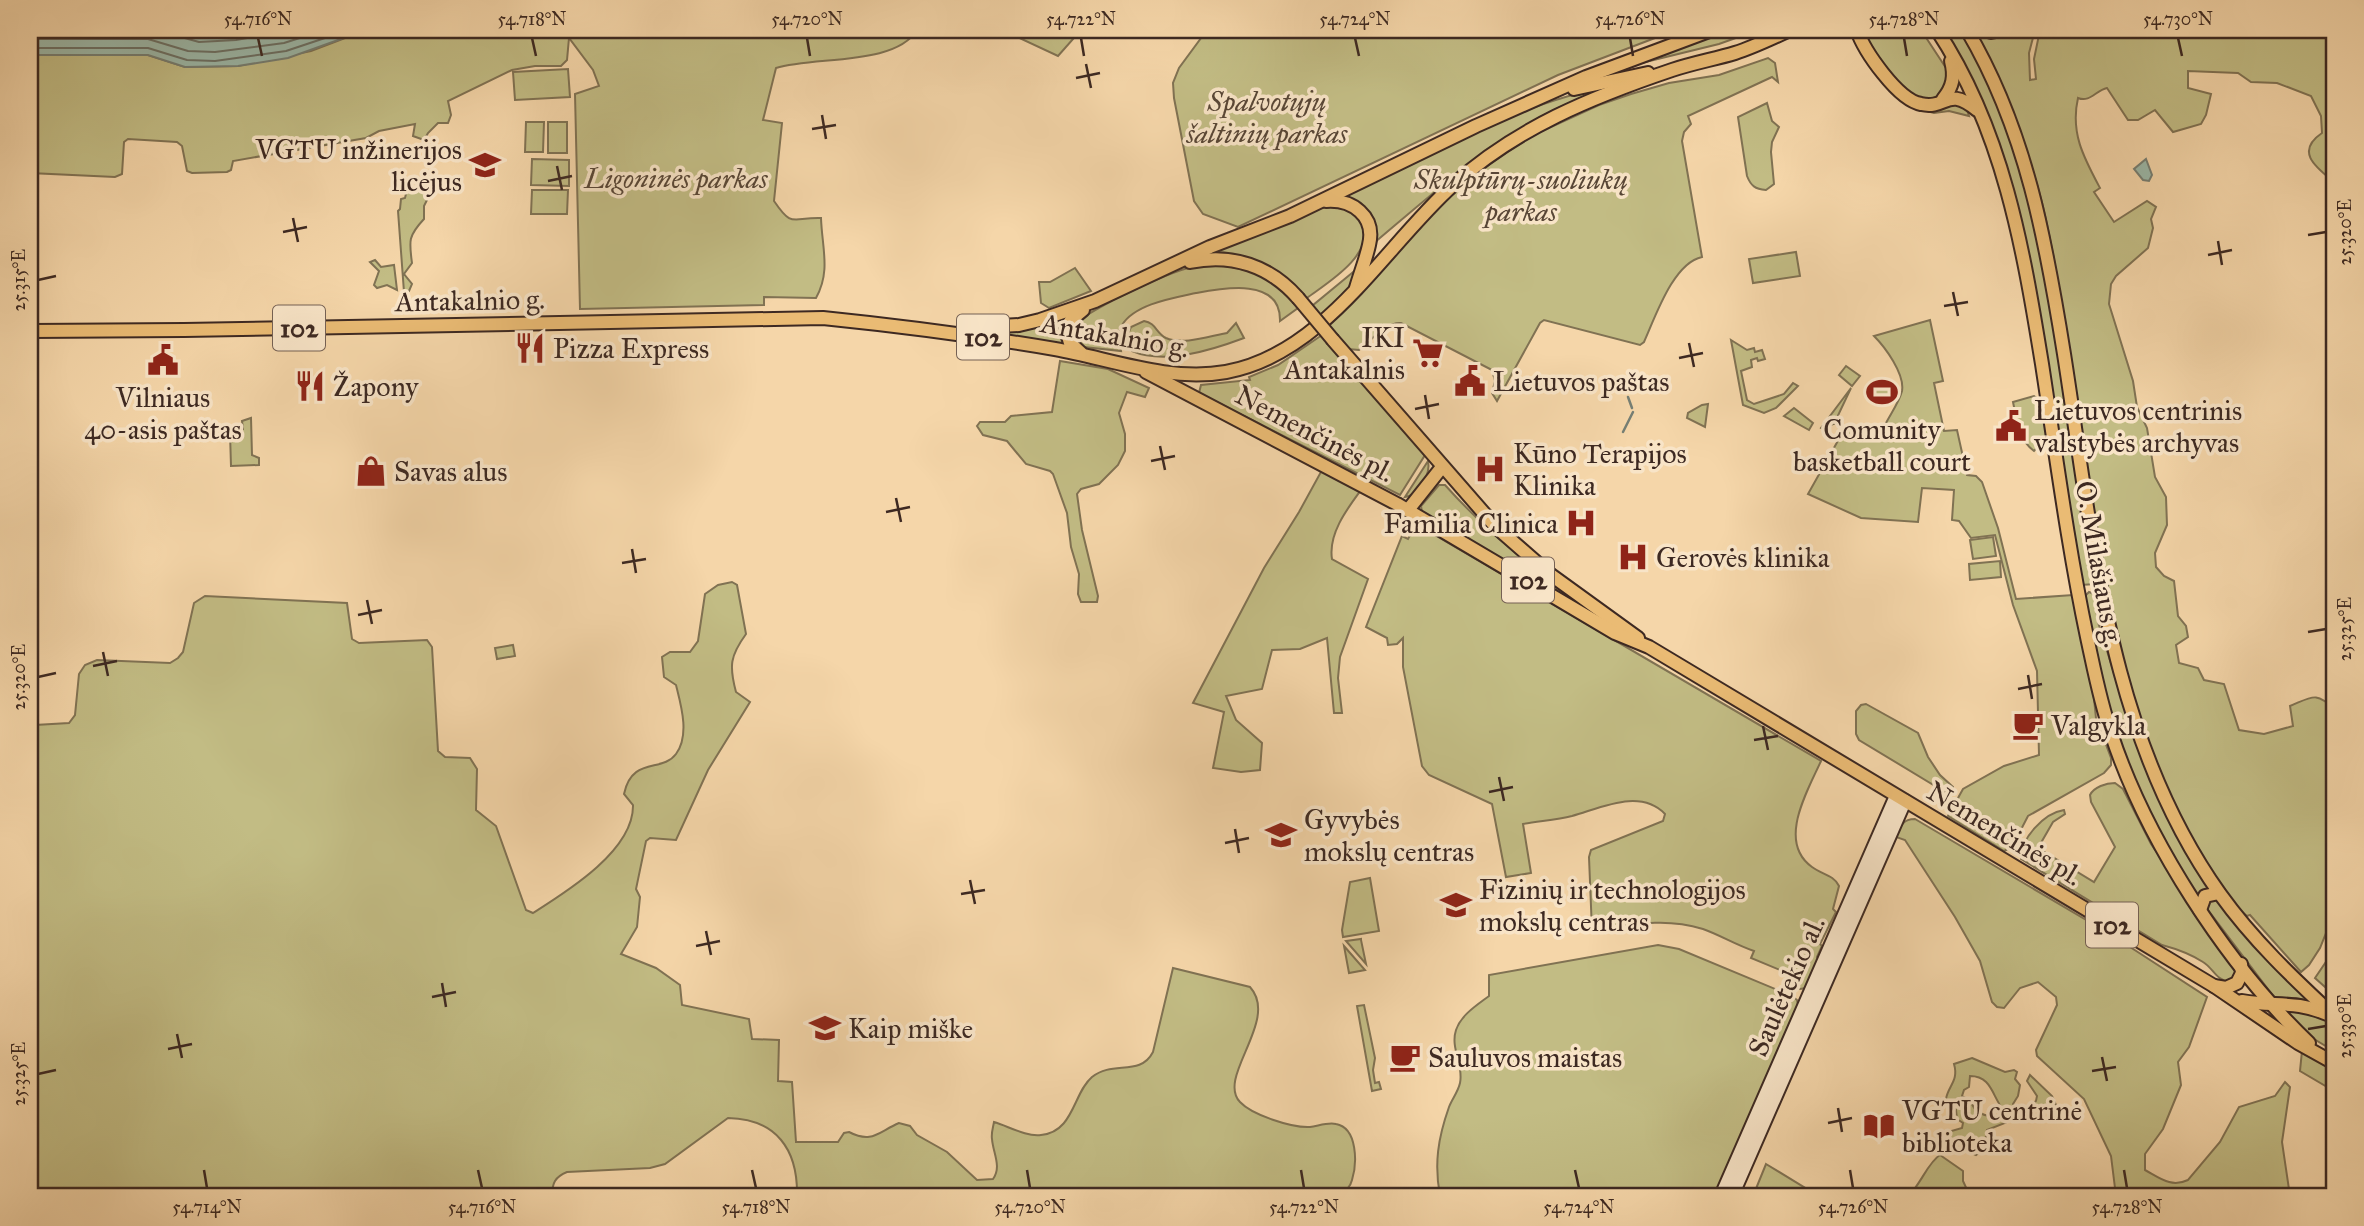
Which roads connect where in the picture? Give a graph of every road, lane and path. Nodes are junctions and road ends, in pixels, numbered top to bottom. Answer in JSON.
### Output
{"nodes":[{"id":1,"x":1712,"y":30,"type":"edge"},
{"id":2,"x":1790,"y":30,"type":"edge"},
{"id":3,"x":1848,"y":30,"type":"edge"},
{"id":4,"x":1937,"y":30,"type":"edge"},
{"id":5,"x":1967,"y":30,"type":"edge"},
{"id":6,"x":1984,"y":30,"type":"edge"},
{"id":7,"x":2002,"y":30,"type":"edge"},
{"id":8,"x":1858,"y":34,"type":"edge"},
{"id":9,"x":1948,"y":47,"type":"junction"},
{"id":10,"x":1676,"y":69,"type":"junction"},
{"id":11,"x":1944,"y":100,"type":"junction"},
{"id":12,"x":1533,"y":101,"type":"junction"},
{"id":13,"x":1980,"y":113,"type":"junction"},
{"id":14,"x":1317,"y":202,"type":"junction"},
{"id":15,"x":1175,"y":265,"type":"junction"},
{"id":16,"x":1355,"y":291,"type":"junction"},
{"id":17,"x":1095,"y":302,"type":"junction"},
{"id":18,"x":911,"y":327,"type":"junction"},
{"id":19,"x":30,"y":331,"type":"edge"},
{"id":20,"x":1084,"y":355,"type":"junction"},
{"id":21,"x":1140,"y":369,"type":"junction"},
{"id":22,"x":1442,"y":467,"type":"junction"},
{"id":23,"x":1408,"y":510,"type":"junction"},
{"id":24,"x":2102,"y":595,"type":"junction"},
{"id":25,"x":2079,"y":597,"type":"junction"},
{"id":26,"x":1648,"y":647,"type":"junction"},
{"id":27,"x":1900,"y":799,"type":"junction"},
{"id":28,"x":2220,"y":893,"type":"junction"},
{"id":29,"x":2200,"y":910,"type":"junction"},
{"id":30,"x":2241,"y":964,"type":"junction"},
{"id":31,"x":2214,"y":986,"type":"junction"},
{"id":32,"x":2235,"y":1000,"type":"junction"},
{"id":33,"x":2274,"y":1005,"type":"junction"},
{"id":34,"x":2334,"y":1016,"type":"edge"},
{"id":35,"x":2329,"y":1060,"type":"edge"},
{"id":36,"x":1721,"y":1196,"type":"edge"},
{"id":37,"x":1732,"y":1196,"type":"edge"}],
"edges":[{"from":1,"to":12,"type":"main road","name":"Antakalnio g."},
{"from":2,"to":10,"type":"main road","name":"Antakalnio g."},
{"from":3,"to":8,"type":"main road"},
{"from":4,"to":9,"type":"main road","name":"O. Milašiaus g."},
{"from":5,"to":24,"type":"main road","name":"O. Milašiaus g."},
{"from":6,"to":7,"type":"main road"},
{"from":8,"to":11,"type":"main road"},
{"from":9,"to":11,"type":"main road"},
{"from":9,"to":13,"type":"main road","name":"O. Milašiaus g."},
{"from":10,"to":12,"type":"main road"},
{"from":10,"to":16,"type":"main road","name":"Antakalnio g."},
{"from":11,"to":13,"type":"main road"},
{"from":12,"to":14,"type":"main road","name":"Antakalnio g."},
{"from":13,"to":25,"type":"main road","name":"O. Milašiaus g."},
{"from":14,"to":15,"type":"main road","name":"Antakalnio g."},
{"from":14,"to":16,"type":"main road"},
{"from":15,"to":17,"type":"main road","name":"Antakalnio g.","number":"102"},
{"from":15,"to":22,"type":"main road","name":"Nemenčinės pl.","number":"102","bridge":true},
{"from":16,"to":21,"type":"main road","name":"Antakalnio g."},
{"from":17,"to":18,"type":"main road","name":"Antakalnio g.","number":"102"},
{"from":17,"to":20,"type":"main road"},
{"from":18,"to":19,"type":"main road","name":"Antakalnio g.","number":"102"},
{"from":18,"to":20,"type":"main road","name":"Antakalnio g.","number":"102"},
{"from":20,"to":21,"type":"main road","name":"Antakalnio g.","number":"102"},
{"from":21,"to":23,"type":"main road","name":"Nemenčinės pl.","number":"102"},
{"from":22,"to":23,"type":"main road"},
{"from":22,"to":26,"type":"main road","name":"Nemenčinės pl.","number":"102"},
{"from":23,"to":26,"type":"main road","name":"Nemenčinės pl.","number":"102"},
{"from":24,"to":25,"type":"main road"},
{"from":24,"to":28,"type":"main road","name":"O. Milašiaus g."},
{"from":25,"to":29,"type":"main road","name":"O. Milašiaus g."},
{"from":26,"to":27,"type":"main road","name":"Nemenčinės pl.","number":"102"},
{"from":27,"to":31,"type":"main road","name":"Nemenčinės pl.","number":"102"},
{"from":27,"to":36,"type":"main road","name":"Saulėtekio al."},
{"from":27,"to":37,"type":"main road","name":"Saulėtekio al."},
{"from":28,"to":29,"type":"main road"},
{"from":28,"to":34,"type":"main road","name":"O. Milašiaus g."},
{"from":29,"to":30,"type":"main road","name":"O. Milašiaus g."},
{"from":30,"to":31,"type":"main road"},
{"from":30,"to":33,"type":"main road","name":"O. Milašiaus g."},
{"from":31,"to":32,"type":"main road","name":"Nemenčinės pl.","number":"102"},
{"from":32,"to":33,"type":"main road","number":"102"},
{"from":32,"to":35,"type":"main road","name":"Nemenčinės pl.","number":"102"},
{"from":33,"to":34,"type":"main road","number":"102"},
{"from":33,"to":35,"type":"main road","name":"O. Milašiaus g."}]}
